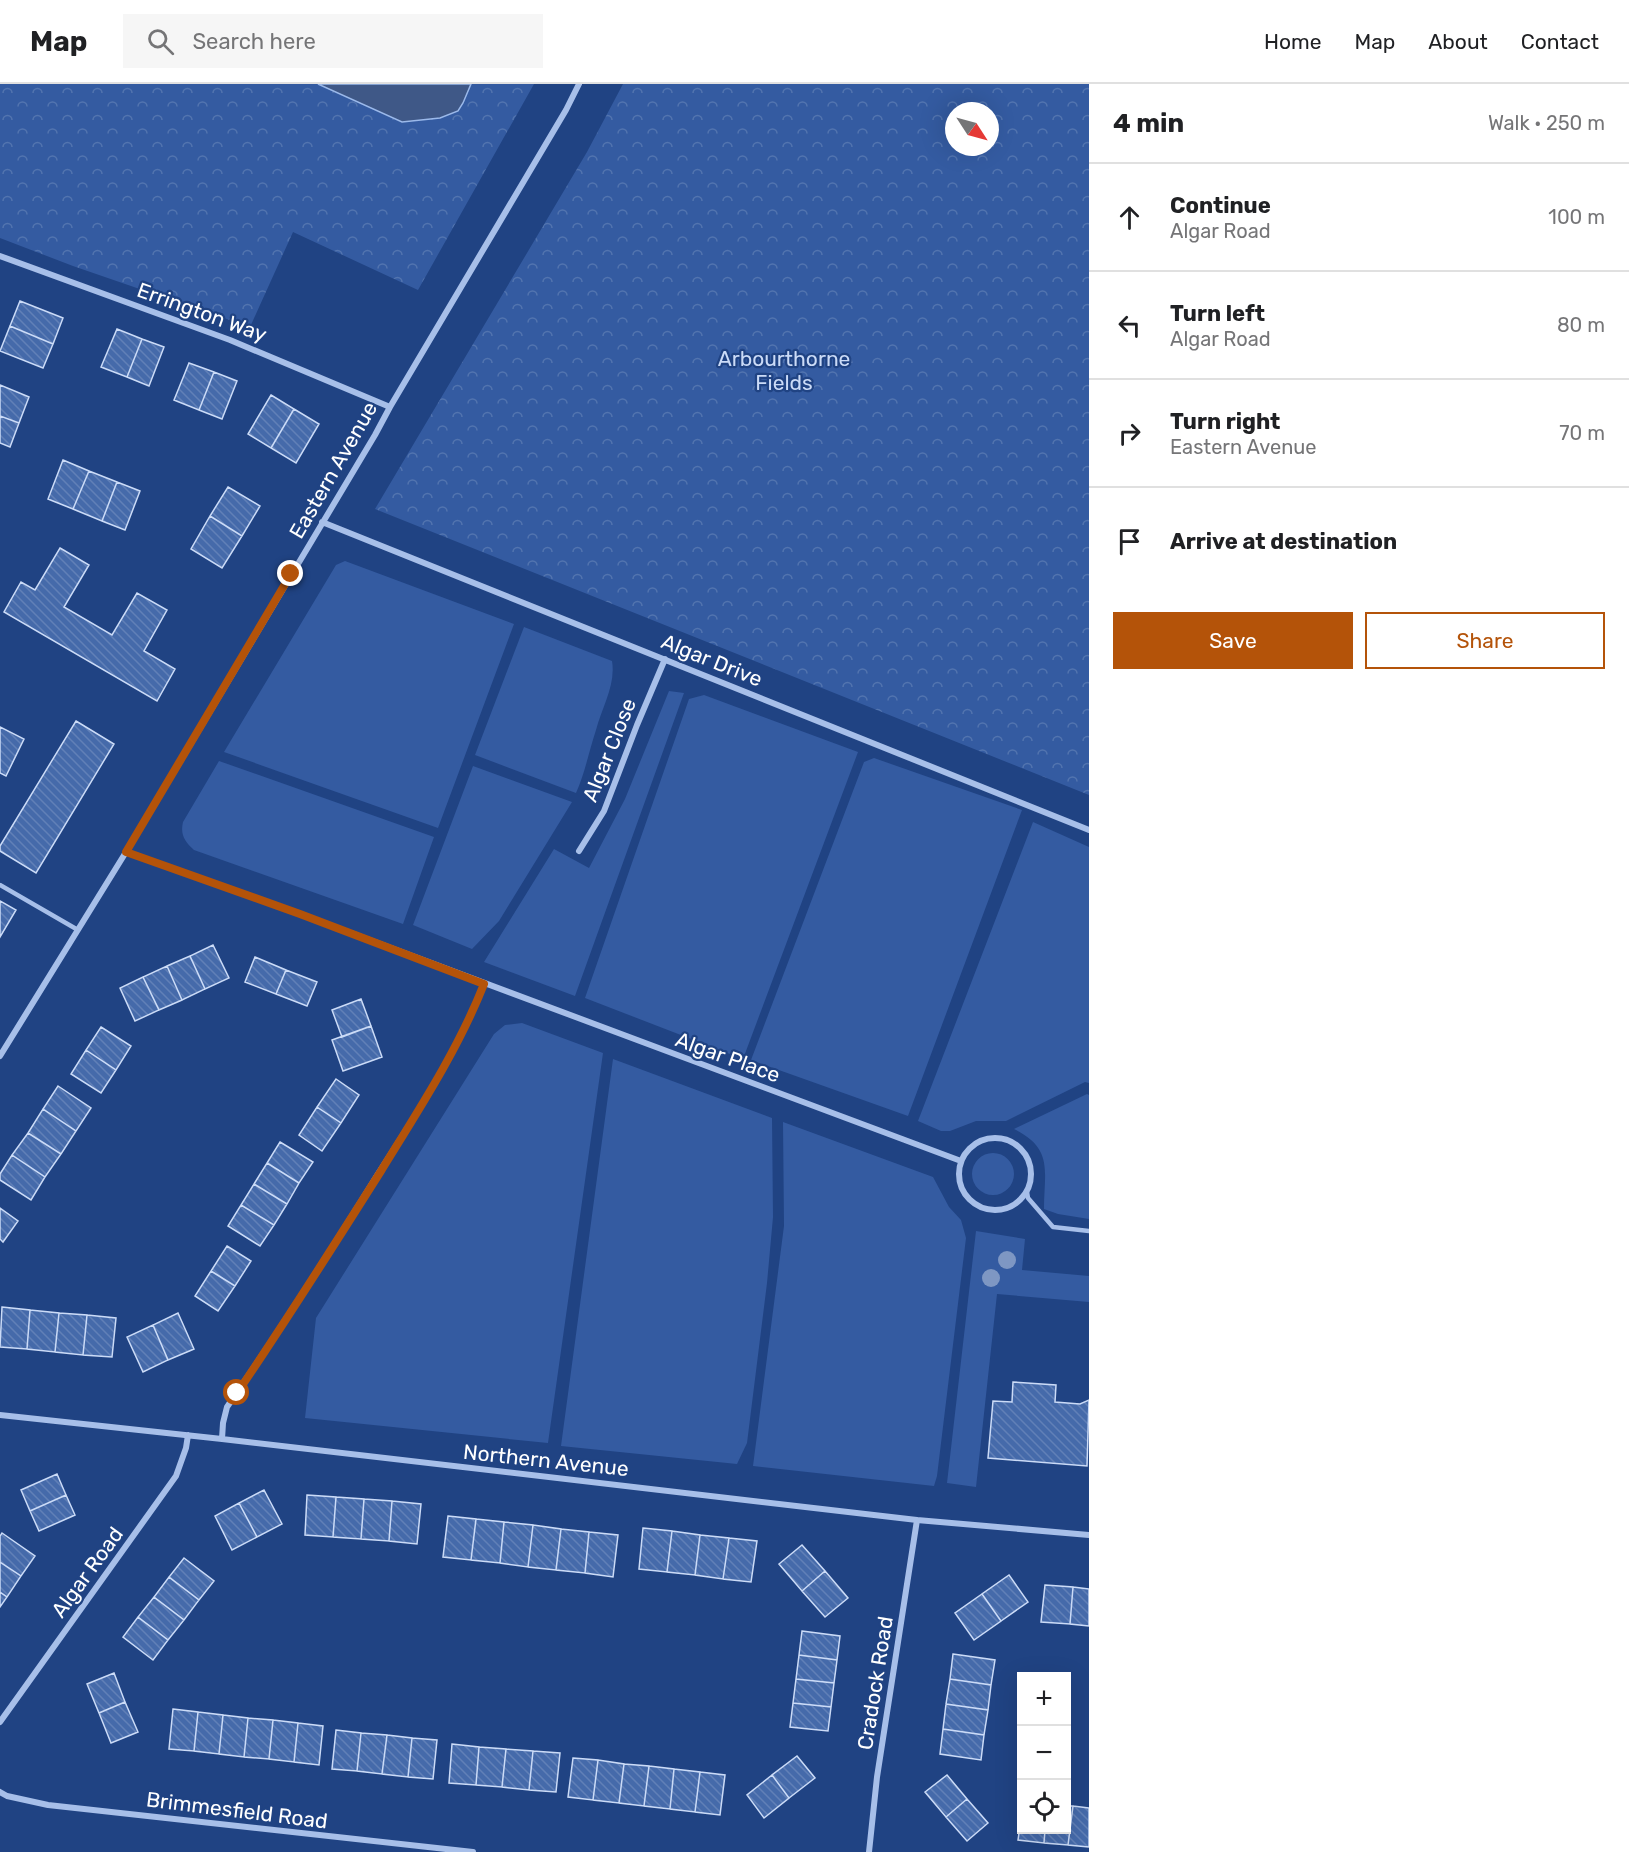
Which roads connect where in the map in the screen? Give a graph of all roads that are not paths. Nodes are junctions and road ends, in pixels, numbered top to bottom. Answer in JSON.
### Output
{"nodes":[{"id":1,"x":579,"y":84,"type":"edge"},
{"id":2,"x":0,"y":256,"type":"edge"},
{"id":3,"x":390,"y":406,"type":"junction"},
{"id":4,"x":322,"y":522,"type":"junction"},
{"id":5,"x":665,"y":659,"type":"junction"},
{"id":6,"x":1089,"y":830,"type":"edge"},
{"id":7,"x":579,"y":851,"type":"dead end"},
{"id":8,"x":126,"y":852,"type":"junction"},
{"id":9,"x":0,"y":885,"type":"edge"},
{"id":10,"x":78,"y":930,"type":"junction"},
{"id":11,"x":484,"y":984,"type":"junction"},
{"id":12,"x":0,"y":1056,"type":"edge"},
{"id":13,"x":961,"y":1161,"type":"junction"},
{"id":14,"x":1027,"y":1192,"type":"junction"},
{"id":15,"x":1089,"y":1231,"type":"edge"},
{"id":16,"x":0,"y":1416,"type":"edge"},
{"id":17,"x":188,"y":1435,"type":"junction"},
{"id":18,"x":222,"y":1439,"type":"junction"},
{"id":19,"x":917,"y":1520,"type":"junction"},
{"id":20,"x":1089,"y":1535,"type":"edge"},
{"id":21,"x":0,"y":1722,"type":"edge"},
{"id":22,"x":0,"y":1792,"type":"edge"},
{"id":23,"x":461,"y":1851,"type":"edge"},
{"id":24,"x":473,"y":1852,"type":"edge"},
{"id":25,"x":869,"y":1852,"type":"edge"}],
"edges":[{"from":1,"to":3,"type":"street","name":"Eastern Avenue"},
{"from":2,"to":3,"type":"street","name":"Errington Way"},
{"from":3,"to":4,"type":"street","name":"Eastern Avenue"},
{"from":4,"to":5,"type":"street","name":"Algar Drive"},
{"from":4,"to":8,"type":"street","name":"Eastern Avenue"},
{"from":5,"to":6,"type":"street","name":"Algar Drive"},
{"from":5,"to":7,"type":"street","name":"Algar Close"},
{"from":8,"to":10,"type":"street","name":"Eastern Avenue"},
{"from":8,"to":11,"type":"street"},
{"from":9,"to":10,"type":"lane"},
{"from":10,"to":12,"type":"street","name":"Eastern Avenue"},
{"from":11,"to":13,"type":"street","name":"Algar Place"},
{"from":11,"to":18,"type":"street"},
{"from":13,"to":14,"type":"street"},
{"from":13,"to":14,"type":"street"},
{"from":14,"to":15,"type":"lane"},
{"from":16,"to":17,"type":"street","name":"Northern Avenue"},
{"from":17,"to":18,"type":"street","name":"Northern Avenue"},
{"from":17,"to":21,"type":"street","name":"Algar Road"},
{"from":18,"to":19,"type":"street","name":"Northern Avenue"},
{"from":19,"to":20,"type":"street","name":"Northern Avenue"},
{"from":19,"to":25,"type":"street","name":"Cradock Road"},
{"from":22,"to":23,"type":"street","name":"Brimmesfield Road"},
{"from":23,"to":24,"type":"street","name":"Brimmesfield Road"}]}
